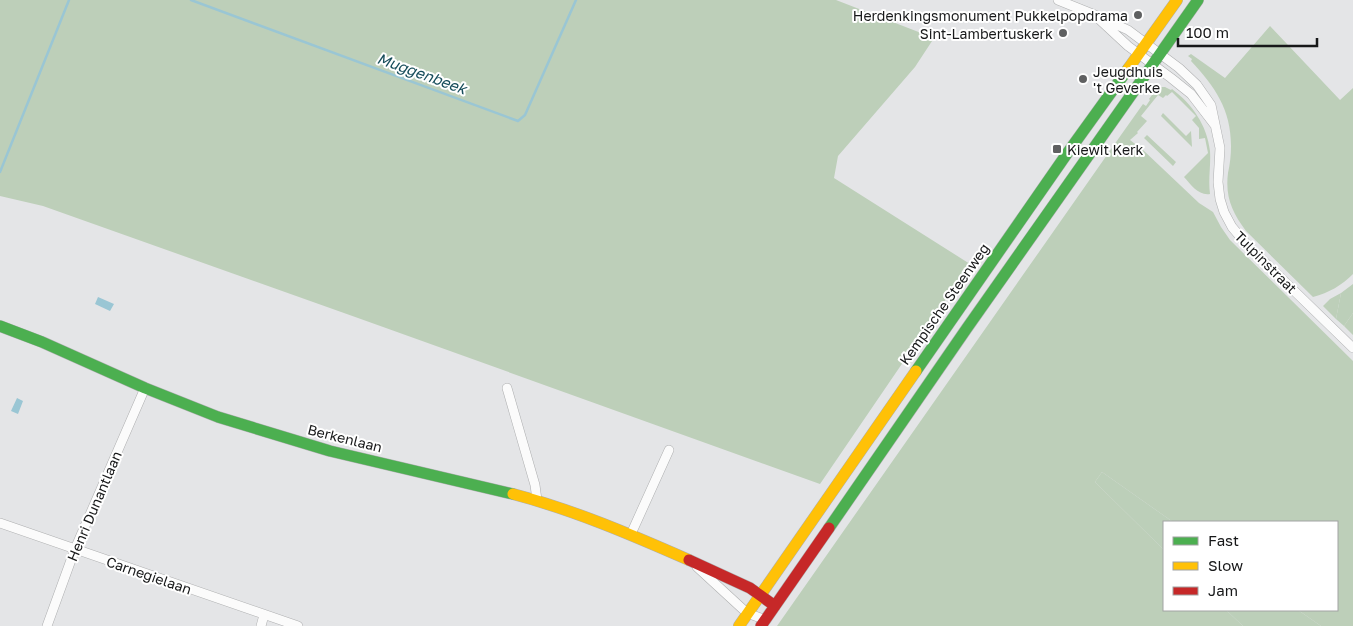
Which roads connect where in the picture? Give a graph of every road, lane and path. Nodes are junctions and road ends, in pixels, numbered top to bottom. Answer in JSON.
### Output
{"nodes":[{"id":1,"x":1058,"y":0,"type":"edge"},
{"id":2,"x":1177,"y":0,"type":"edge"},
{"id":3,"x":1198,"y":0,"type":"edge"},
{"id":4,"x":1095,"y":15,"type":"junction"},
{"id":5,"x":1146,"y":43,"type":"junction"},
{"id":6,"x":1160,"y":53,"type":"junction"},
{"id":7,"x":1139,"y":54,"type":"junction"},
{"id":8,"x":1152,"y":64,"type":"junction"},
{"id":9,"x":1216,"y":127,"type":"junction"},
{"id":10,"x":0,"y":326,"type":"edge"},
{"id":11,"x":1353,"y":348,"type":"edge"},
{"id":12,"x":145,"y":388,"type":"junction"},
{"id":13,"x":507,"y":388,"type":"dead end"},
{"id":14,"x":669,"y":450,"type":"dead end"},
{"id":15,"x":537,"y":500,"type":"junction"},
{"id":16,"x":0,"y":523,"type":"edge"},
{"id":17,"x":630,"y":534,"type":"junction"},
{"id":18,"x":75,"y":549,"type":"junction"},
{"id":19,"x":690,"y":560,"type":"junction"},
{"id":20,"x":760,"y":594,"type":"junction"},
{"id":21,"x":775,"y":606,"type":"junction"},
{"id":22,"x":747,"y":613,"type":"junction"},
{"id":23,"x":264,"y":615,"type":"junction"},
{"id":24,"x":764,"y":623,"type":"edge"},
{"id":25,"x":285,"y":624,"type":"edge"},
{"id":26,"x":47,"y":626,"type":"edge"},
{"id":27,"x":261,"y":626,"type":"edge"},
{"id":28,"x":298,"y":626,"type":"edge"},
{"id":29,"x":739,"y":626,"type":"edge"}],
"edges":[{"from":1,"to":4,"type":"street","name":"Tulpinstraat"},
{"from":2,"to":5,"type":"main road","name":"Kempische Steenweg"},
{"from":3,"to":6,"type":"main road"},
{"from":4,"to":5,"type":"street","name":"Tulpinstraat"},
{"from":4,"to":7,"type":"street","name":"Tulpinstraat"},
{"from":5,"to":6,"type":"street","name":"Tulpinstraat"},
{"from":5,"to":7,"type":"main road","name":"Kempische Steenweg"},
{"from":6,"to":8,"type":"main road"},
{"from":6,"to":9,"type":"street","name":"Tulpinstraat"},
{"from":7,"to":8,"type":"street","name":"Tulpinstraat"},
{"from":7,"to":20,"type":"main road","name":"Kempische Steenweg"},
{"from":8,"to":9,"type":"street","name":"Tulpinstraat"},
{"from":8,"to":21,"type":"main road"},
{"from":9,"to":11,"type":"street","name":"Tulpinstraat"},
{"from":10,"to":12,"type":"main road","name":"Berkenlaan"},
{"from":12,"to":15,"type":"main road","name":"Berkenlaan"},
{"from":12,"to":18,"type":"street","name":"Henri Dunantlaan"},
{"from":13,"to":15,"type":"street"},
{"from":14,"to":17,"type":"street"},
{"from":15,"to":17,"type":"main road","name":"Berkenlaan"},
{"from":16,"to":18,"type":"street","name":"Carnegielaan"},
{"from":17,"to":19,"type":"main road","name":"Berkenlaan"},
{"from":18,"to":23,"type":"street","name":"Carnegielaan"},
{"from":18,"to":26,"type":"street","name":"Henri Dunantlaan"},
{"from":19,"to":20,"type":"main road","name":"Berkenlaan"},
{"from":19,"to":22,"type":"street","name":"Berkenlaan"},
{"from":20,"to":21,"type":"main road","name":"Berkenlaan"},
{"from":20,"to":22,"type":"main road","name":"Kempische Steenweg"},
{"from":21,"to":24,"type":"main road"},
{"from":22,"to":24,"type":"street","name":"Berkenlaan"},
{"from":22,"to":29,"type":"main road","name":"Kempische Steenweg"},
{"from":23,"to":25,"type":"street","name":"Carnegielaan"},
{"from":23,"to":27,"type":"street"},
{"from":25,"to":28,"type":"street","name":"Carnegielaan"}]}
